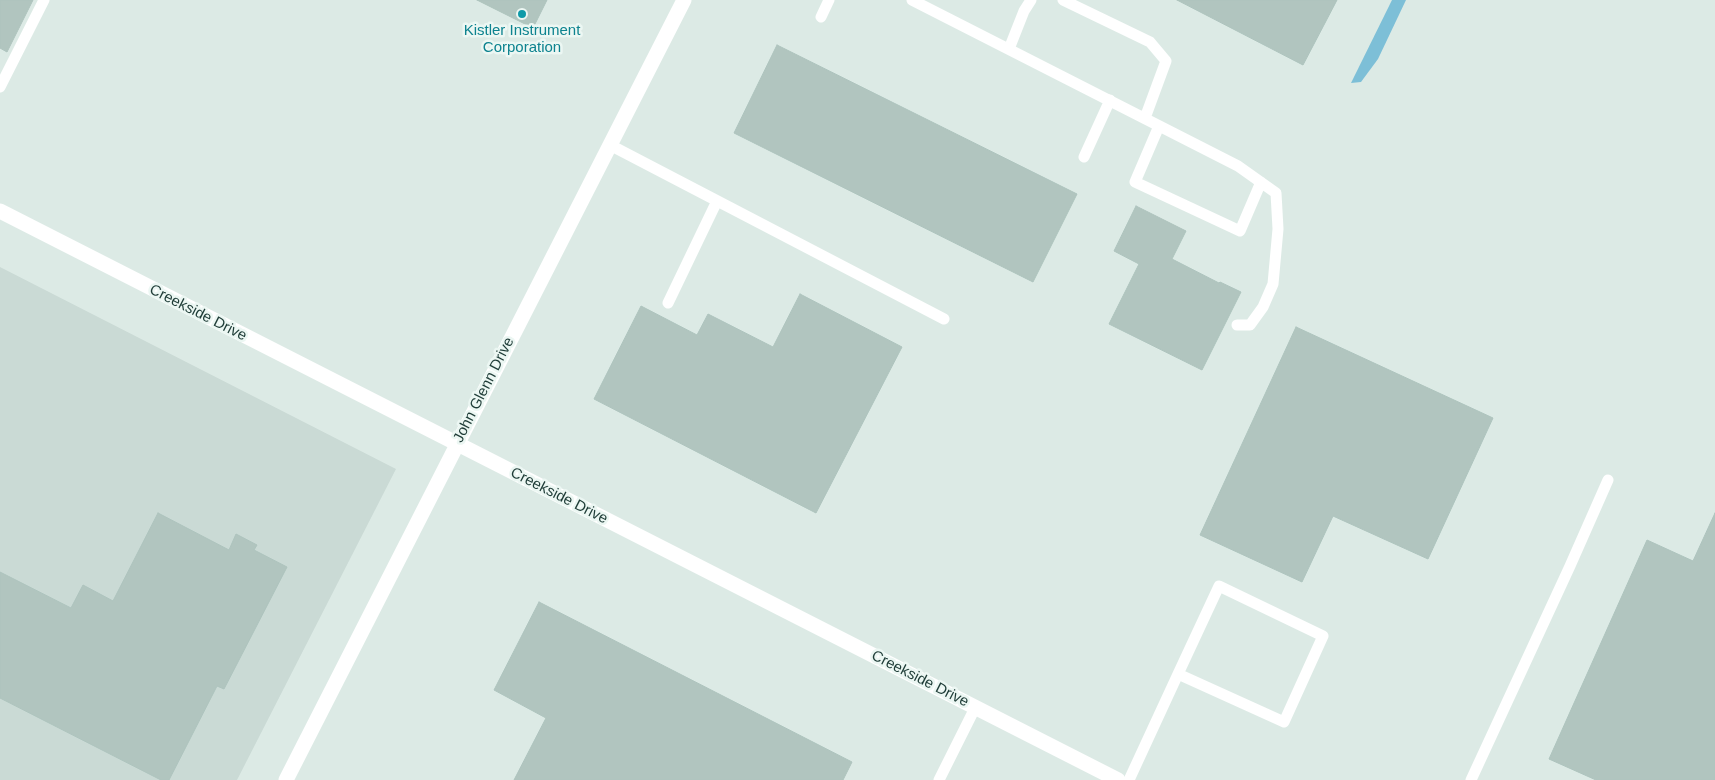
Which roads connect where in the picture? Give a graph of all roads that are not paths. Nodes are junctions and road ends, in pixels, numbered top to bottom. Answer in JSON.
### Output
{"nodes":[{"id":1,"x":44,"y":0,"type":"edge"},
{"id":2,"x":684,"y":0,"type":"edge"},
{"id":3,"x":829,"y":0,"type":"edge"},
{"id":4,"x":912,"y":0,"type":"edge"},
{"id":5,"x":1031,"y":0,"type":"edge"},
{"id":6,"x":1063,"y":0,"type":"edge"},
{"id":7,"x":821,"y":17,"type":"dead end"},
{"id":8,"x":1009,"y":49,"type":"junction"},
{"id":9,"x":0,"y":87,"type":"edge"},
{"id":10,"x":1110,"y":100,"type":"junction"},
{"id":11,"x":1145,"y":118,"type":"junction"},
{"id":12,"x":1159,"y":126,"type":"junction"},
{"id":13,"x":610,"y":144,"type":"junction"},
{"id":14,"x":1084,"y":157,"type":"dead end"},
{"id":15,"x":1261,"y":182,"type":"junction"},
{"id":16,"x":717,"y":201,"type":"junction"},
{"id":17,"x":0,"y":211,"type":"edge"},
{"id":18,"x":668,"y":303,"type":"dead end"},
{"id":19,"x":944,"y":319,"type":"dead end"},
{"id":20,"x":1237,"y":325,"type":"dead end"},
{"id":21,"x":456,"y":444,"type":"junction"},
{"id":22,"x":1608,"y":480,"type":"dead end"},
{"id":23,"x":1178,"y":674,"type":"junction"},
{"id":24,"x":976,"y":708,"type":"junction"},
{"id":25,"x":286,"y":780,"type":"edge"},
{"id":26,"x":939,"y":780,"type":"edge"},
{"id":27,"x":1118,"y":780,"type":"edge"},
{"id":28,"x":1129,"y":780,"type":"edge"},
{"id":29,"x":1471,"y":780,"type":"edge"}],
"edges":[{"from":1,"to":9,"type":"lane"},
{"from":2,"to":13,"type":"street","name":"John Glenn Drive"},
{"from":3,"to":7,"type":"lane"},
{"from":4,"to":8,"type":"lane"},
{"from":5,"to":8,"type":"lane"},
{"from":6,"to":11,"type":"lane"},
{"from":8,"to":10,"type":"lane"},
{"from":10,"to":11,"type":"lane"},
{"from":10,"to":14,"type":"lane"},
{"from":11,"to":12,"type":"lane"},
{"from":12,"to":15,"type":"lane"},
{"from":12,"to":15,"type":"lane"},
{"from":13,"to":16,"type":"lane"},
{"from":13,"to":21,"type":"street","name":"John Glenn Drive"},
{"from":15,"to":20,"type":"lane"},
{"from":16,"to":18,"type":"lane"},
{"from":16,"to":19,"type":"lane"},
{"from":17,"to":21,"type":"street","name":"Creekside Drive"},
{"from":21,"to":24,"type":"street","name":"Creekside Drive"},
{"from":21,"to":25,"type":"street","name":"John Glenn Drive"},
{"from":22,"to":29,"type":"lane"},
{"from":23,"to":23,"type":"lane"},
{"from":23,"to":28,"type":"lane"},
{"from":24,"to":26,"type":"lane"},
{"from":24,"to":27,"type":"street","name":"Creekside Drive"}]}
